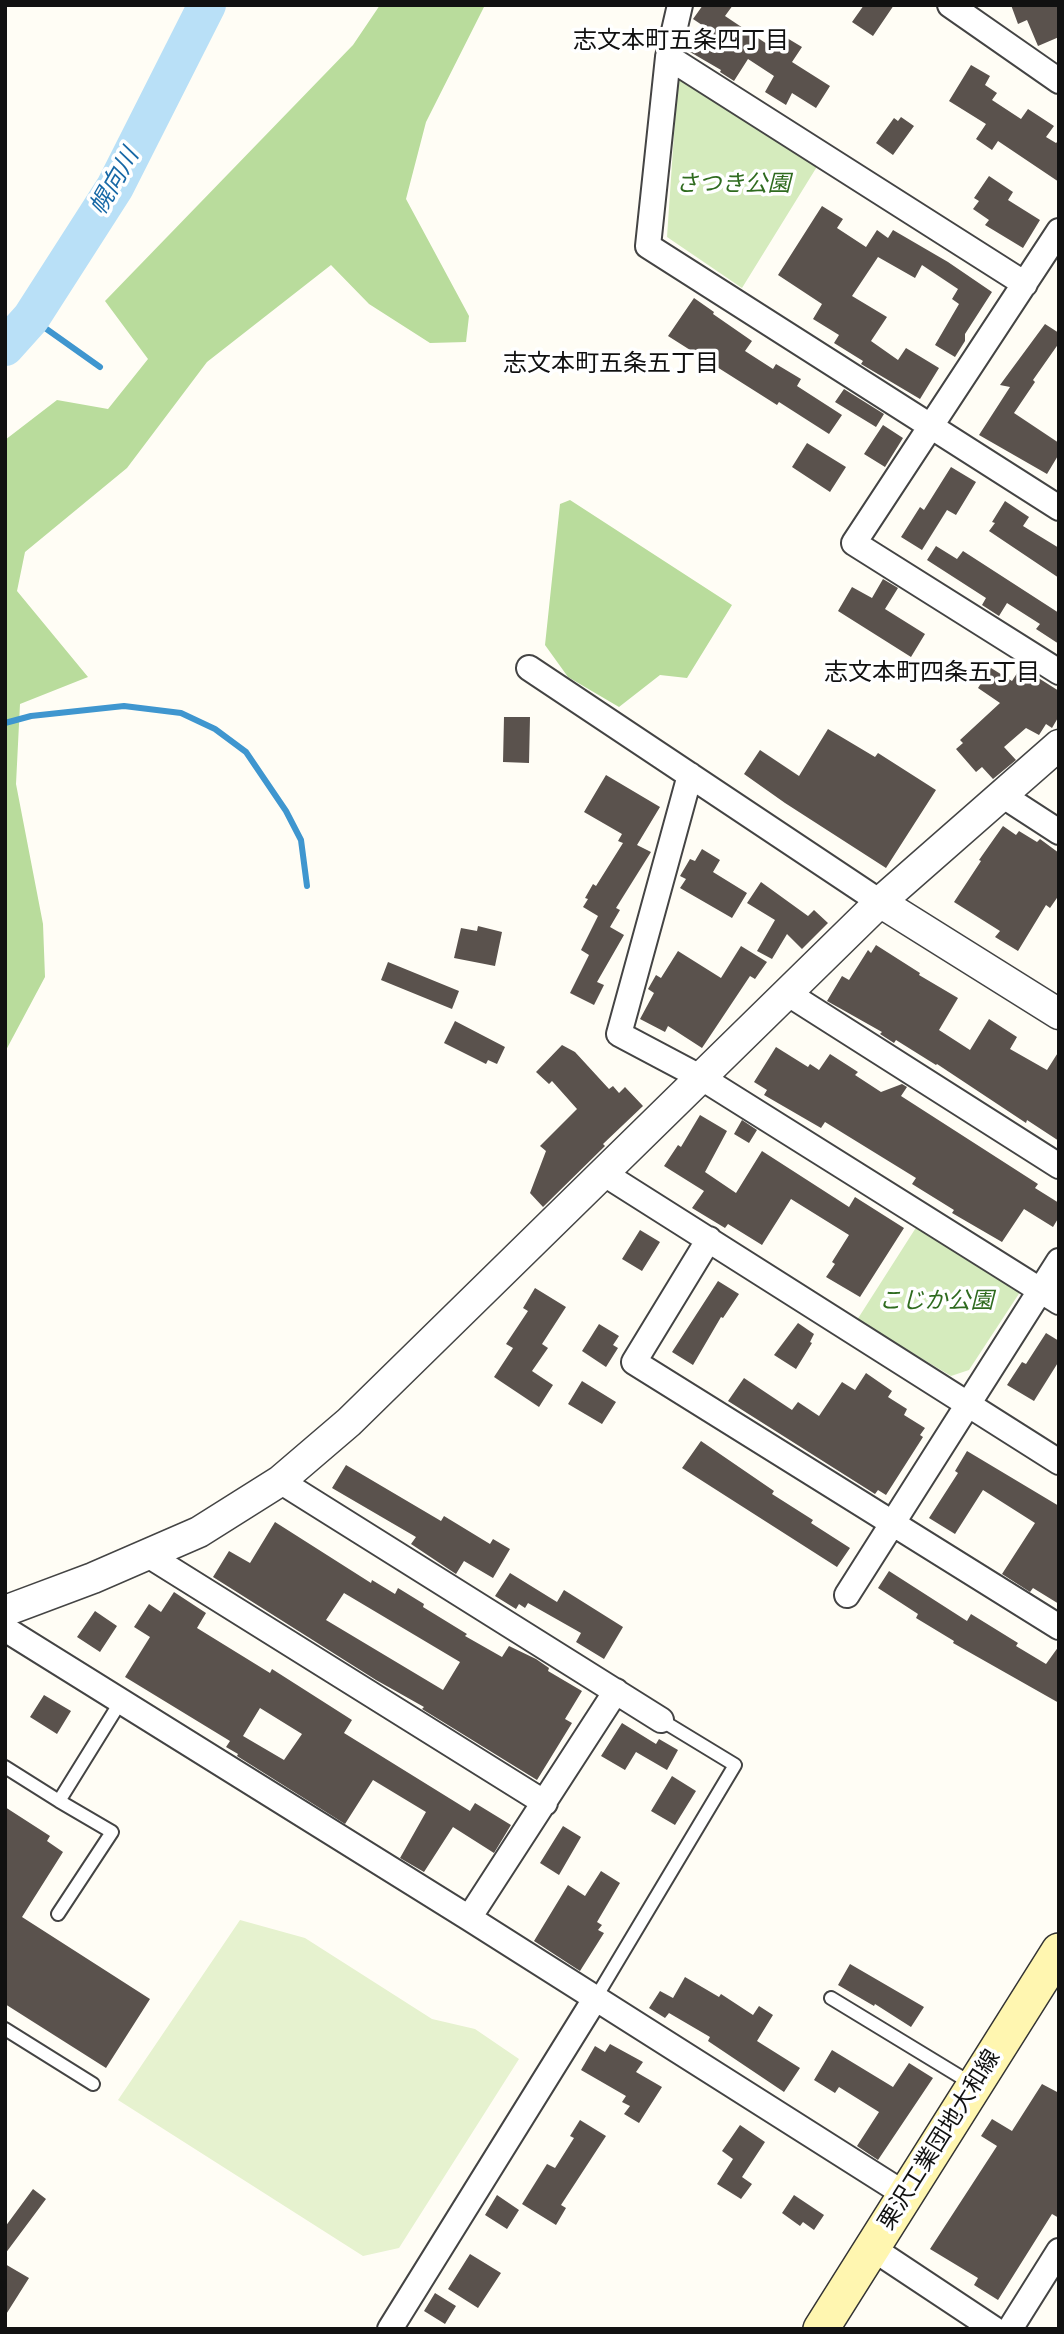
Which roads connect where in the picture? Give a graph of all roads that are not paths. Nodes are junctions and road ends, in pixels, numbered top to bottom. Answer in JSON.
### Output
{"nodes":[{"id":1,"x":680,"y":5,"type":"edge"},
{"id":2,"x":950,"y":5,"type":"edge"},
{"id":3,"x":668,"y":57,"type":"junction"},
{"id":4,"x":1059,"y":81,"type":"edge"},
{"id":5,"x":1059,"y":231,"type":"edge"},
{"id":6,"x":1024,"y":284,"type":"junction"},
{"id":7,"x":930,"y":427,"type":"junction"},
{"id":8,"x":1059,"y":508,"type":"edge"},
{"id":9,"x":529,"y":668,"type":"dead end"},
{"id":10,"x":1059,"y":672,"type":"edge"},
{"id":11,"x":1059,"y":745,"type":"edge"},
{"id":12,"x":690,"y":775,"type":"junction"},
{"id":13,"x":1002,"y":795,"type":"junction"},
{"id":14,"x":1059,"y":832,"type":"edge"},
{"id":15,"x":880,"y":902,"type":"junction"},
{"id":16,"x":787,"y":993,"type":"junction"},
{"id":17,"x":1059,"y":1014,"type":"edge"},
{"id":18,"x":702,"y":1078,"type":"junction"},
{"id":19,"x":1059,"y":1166,"type":"edge"},
{"id":20,"x":603,"y":1174,"type":"junction"},
{"id":21,"x":709,"y":1239,"type":"junction"},
{"id":22,"x":1059,"y":1261,"type":"edge"},
{"id":23,"x":1050,"y":1297,"type":"edge"},
{"id":24,"x":967,"y":1404,"type":"junction"},
{"id":25,"x":1059,"y":1462,"type":"edge"},
{"id":26,"x":280,"y":1481,"type":"junction"},
{"id":27,"x":893,"y":1522,"type":"junction"},
{"id":28,"x":148,"y":1555,"type":"junction"},
{"id":29,"x":847,"y":1595,"type":"dead end"},
{"id":30,"x":5,"y":1611,"type":"edge"},
{"id":31,"x":1059,"y":1627,"type":"edge"},
{"id":32,"x":5,"y":1629,"type":"edge"},
{"id":33,"x":616,"y":1691,"type":"junction"},
{"id":34,"x":121,"y":1701,"type":"junction"},
{"id":35,"x":661,"y":1720,"type":"joint"},
{"id":36,"x":5,"y":1767,"type":"edge"},
{"id":37,"x":59,"y":1801,"type":"junction"},
{"id":38,"x":545,"y":1802,"type":"junction"},
{"id":39,"x":58,"y":1914,"type":"dead end"},
{"id":40,"x":469,"y":1919,"type":"junction"},
{"id":41,"x":1054,"y":1971,"type":"edge"},
{"id":42,"x":831,"y":1998,"type":"dead end"},
{"id":43,"x":595,"y":1999,"type":"junction"},
{"id":44,"x":5,"y":2029,"type":"edge"},
{"id":45,"x":93,"y":2084,"type":"dead end"},
{"id":46,"x":974,"y":2085,"type":"junction"},
{"id":47,"x":906,"y":2195,"type":"junction"},
{"id":48,"x":872,"y":2248,"type":"junction"},
{"id":49,"x":1059,"y":2251,"type":"edge"},
{"id":50,"x":390,"y":2329,"type":"edge"},
{"id":51,"x":821,"y":2329,"type":"edge"},
{"id":52,"x":994,"y":2329,"type":"edge"},
{"id":53,"x":1010,"y":2329,"type":"edge"}],
"edges":[{"from":1,"to":3,"type":"street"},
{"from":2,"to":4,"type":"street"},
{"from":3,"to":6,"type":"street"},
{"from":3,"to":7,"type":"street"},
{"from":5,"to":6,"type":"street"},
{"from":6,"to":7,"type":"street"},
{"from":7,"to":8,"type":"street"},
{"from":7,"to":10,"type":"street"},
{"from":9,"to":12,"type":"street"},
{"from":11,"to":13,"type":"street"},
{"from":12,"to":15,"type":"street"},
{"from":12,"to":18,"type":"street"},
{"from":13,"to":14,"type":"street"},
{"from":13,"to":15,"type":"street"},
{"from":15,"to":16,"type":"street"},
{"from":15,"to":17,"type":"street"},
{"from":16,"to":18,"type":"street"},
{"from":16,"to":19,"type":"street"},
{"from":18,"to":20,"type":"street"},
{"from":18,"to":23,"type":"street"},
{"from":20,"to":21,"type":"street"},
{"from":20,"to":26,"type":"street"},
{"from":21,"to":24,"type":"street"},
{"from":21,"to":27,"type":"street"},
{"from":22,"to":23,"type":"street"},
{"from":23,"to":24,"type":"street"},
{"from":24,"to":25,"type":"street"},
{"from":24,"to":27,"type":"street"},
{"from":26,"to":28,"type":"street"},
{"from":26,"to":33,"type":"street"},
{"from":27,"to":29,"type":"street"},
{"from":27,"to":31,"type":"street"},
{"from":28,"to":30,"type":"street"},
{"from":28,"to":38,"type":"street"},
{"from":32,"to":34,"type":"street"},
{"from":33,"to":35,"type":"street"},
{"from":33,"to":38,"type":"street"},
{"from":34,"to":37,"type":"lane"},
{"from":34,"to":40,"type":"street"},
{"from":35,"to":43,"type":"lane"},
{"from":36,"to":37,"type":"lane"},
{"from":37,"to":39,"type":"lane"},
{"from":38,"to":40,"type":"street"},
{"from":40,"to":43,"type":"street"},
{"from":41,"to":46,"type":"main road","name":"栗沢工業団地大和線"},
{"from":42,"to":46,"type":"lane"},
{"from":43,"to":47,"type":"street"},
{"from":43,"to":50,"type":"street"},
{"from":44,"to":45,"type":"lane"},
{"from":46,"to":47,"type":"main road","name":"栗沢工業団地大和線"},
{"from":47,"to":48,"type":"main road","name":"栗沢工業団地大和線"},
{"from":48,"to":51,"type":"main road","name":"栗沢工業団地大和線"},
{"from":48,"to":52,"type":"street"},
{"from":49,"to":53,"type":"street"}]}
